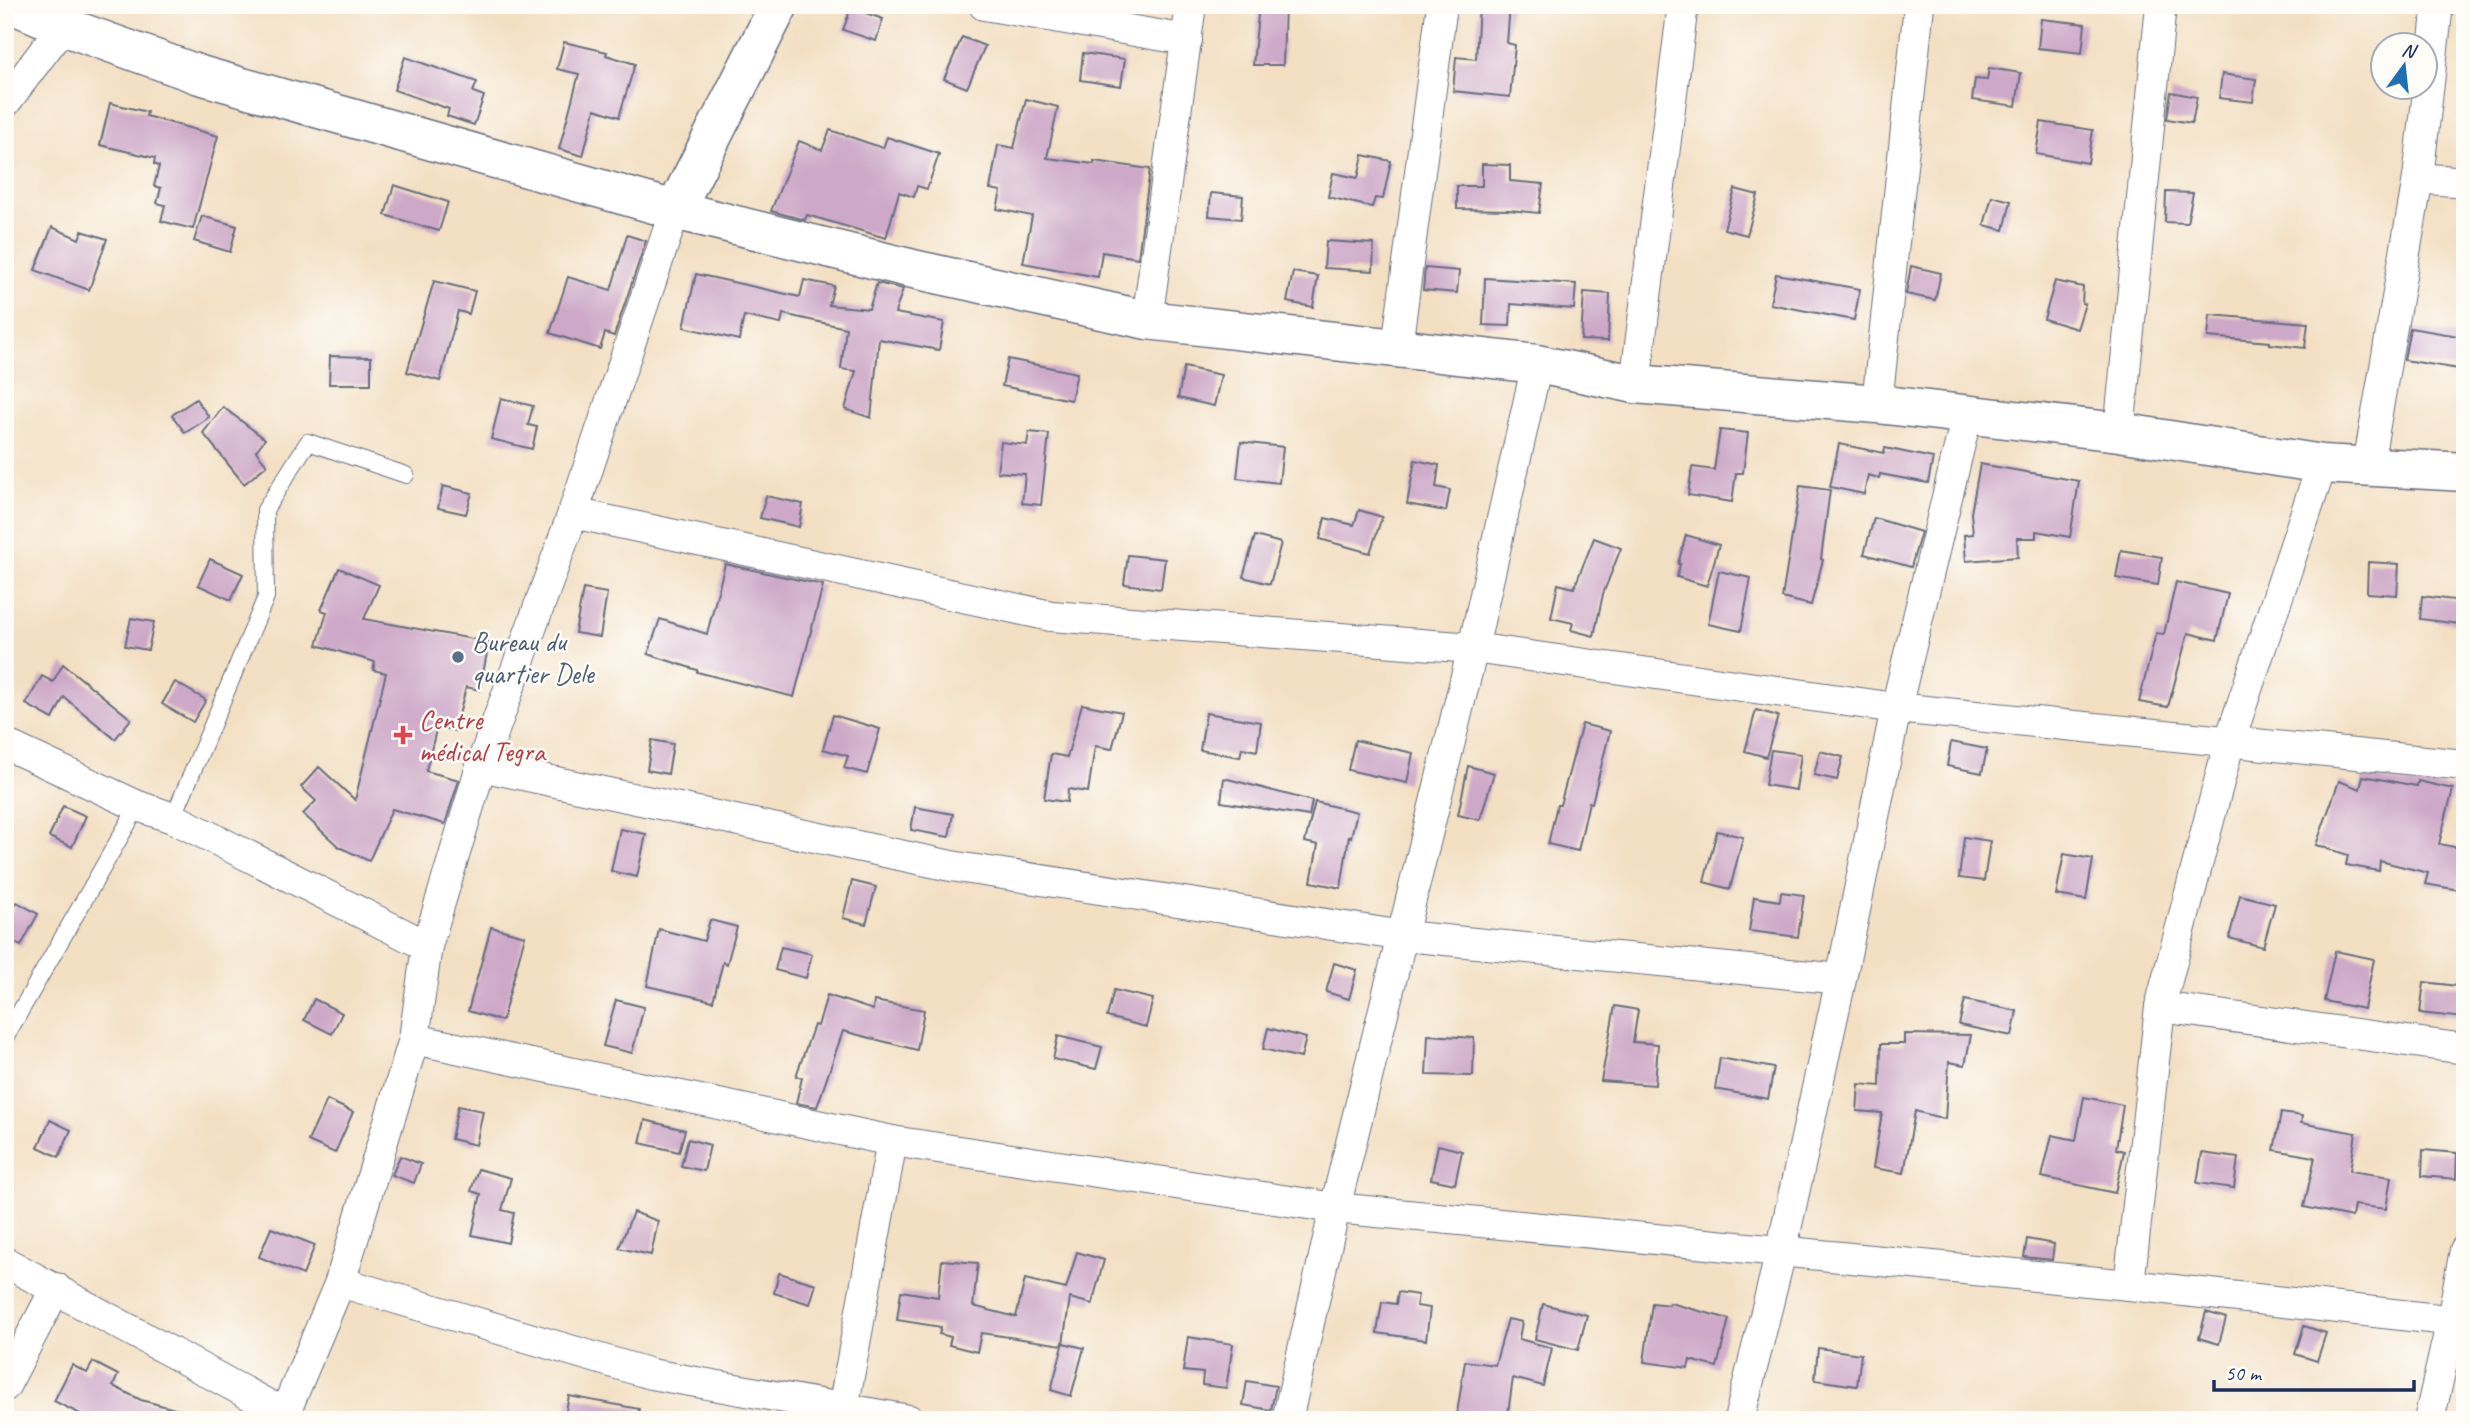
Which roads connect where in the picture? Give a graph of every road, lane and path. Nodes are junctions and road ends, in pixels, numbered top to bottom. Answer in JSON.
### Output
{"nodes":[{"id":1,"x":14,"y":5,"type":"edge"},
{"id":2,"x":779,"y":5,"type":"edge"},
{"id":3,"x":984,"y":5,"type":"edge"},
{"id":4,"x":1191,"y":5,"type":"edge"},
{"id":5,"x":1442,"y":5,"type":"edge"},
{"id":6,"x":1683,"y":5,"type":"edge"},
{"id":7,"x":1919,"y":5,"type":"edge"},
{"id":8,"x":2161,"y":5,"type":"edge"},
{"id":9,"x":2438,"y":5,"type":"edge"},
{"id":10,"x":63,"y":26,"type":"junction"},
{"id":11,"x":1187,"y":40,"type":"junction"},
{"id":12,"x":5,"y":103,"type":"edge"},
{"id":13,"x":2418,"y":178,"type":"junction"},
{"id":14,"x":2465,"y":182,"type":"edge"},
{"id":15,"x":676,"y":210,"type":"junction"},
{"id":16,"x":1147,"y":320,"type":"junction"},
{"id":17,"x":1396,"y":346,"type":"junction"},
{"id":18,"x":1537,"y":364,"type":"junction"},
{"id":19,"x":1635,"y":384,"type":"junction"},
{"id":20,"x":1877,"y":404,"type":"junction"},
{"id":21,"x":1967,"y":415,"type":"junction"},
{"id":22,"x":2119,"y":432,"type":"junction"},
{"id":23,"x":2322,"y":464,"type":"junction"},
{"id":24,"x":2368,"y":465,"type":"junction"},
{"id":25,"x":2465,"y":472,"type":"edge"},
{"id":26,"x":406,"y":475,"type":"dead end"},
{"id":27,"x":573,"y":513,"type":"junction"},
{"id":28,"x":1473,"y":648,"type":"junction"},
{"id":29,"x":1896,"y":708,"type":"junction"},
{"id":30,"x":2230,"y":740,"type":"junction"},
{"id":31,"x":5,"y":744,"type":"edge"},
{"id":32,"x":481,"y":765,"type":"junction"},
{"id":33,"x":2465,"y":765,"type":"edge"},
{"id":34,"x":138,"y":806,"type":"junction"},
{"id":35,"x":173,"y":818,"type":"junction"},
{"id":36,"x":1404,"y":936,"type":"junction"},
{"id":37,"x":427,"y":946,"type":"junction"},
{"id":38,"x":1841,"y":979,"type":"junction"},
{"id":39,"x":2160,"y":1007,"type":"junction"},
{"id":40,"x":5,"y":1038,"type":"edge"},
{"id":41,"x":414,"y":1039,"type":"junction"},
{"id":42,"x":2465,"y":1049,"type":"edge"},
{"id":43,"x":892,"y":1141,"type":"junction"},
{"id":44,"x":1335,"y":1208,"type":"junction"},
{"id":45,"x":2465,"y":1250,"type":"edge"},
{"id":46,"x":1781,"y":1252,"type":"junction"},
{"id":47,"x":5,"y":1262,"type":"edge"},
{"id":48,"x":340,"y":1282,"type":"junction"},
{"id":49,"x":2129,"y":1285,"type":"junction"},
{"id":50,"x":56,"y":1288,"type":"junction"},
{"id":51,"x":2458,"y":1321,"type":"edge"},
{"id":52,"x":5,"y":1386,"type":"edge"},
{"id":53,"x":842,"y":1414,"type":"edge"},
{"id":54,"x":283,"y":1417,"type":"edge"},
{"id":55,"x":909,"y":1420,"type":"edge"},
{"id":56,"x":1287,"y":1420,"type":"edge"},
{"id":57,"x":1739,"y":1420,"type":"edge"},
{"id":58,"x":2429,"y":1420,"type":"edge"}],
"edges":[{"from":1,"to":10,"type":"main road"},
{"from":2,"to":15,"type":"main road"},
{"from":3,"to":11,"type":"street"},
{"from":4,"to":11,"type":"street"},
{"from":5,"to":17,"type":"street"},
{"from":6,"to":19,"type":"street"},
{"from":7,"to":20,"type":"street"},
{"from":8,"to":22,"type":"street"},
{"from":9,"to":13,"type":"street"},
{"from":10,"to":12,"type":"street"},
{"from":10,"to":15,"type":"main road"},
{"from":11,"to":16,"type":"street"},
{"from":13,"to":14,"type":"street"},
{"from":13,"to":24,"type":"street"},
{"from":15,"to":16,"type":"main road"},
{"from":15,"to":27,"type":"street"},
{"from":16,"to":17,"type":"main road"},
{"from":17,"to":18,"type":"main road"},
{"from":18,"to":19,"type":"main road"},
{"from":18,"to":28,"type":"street"},
{"from":19,"to":20,"type":"main road"},
{"from":20,"to":21,"type":"main road"},
{"from":21,"to":22,"type":"main road"},
{"from":21,"to":29,"type":"street"},
{"from":22,"to":23,"type":"main road"},
{"from":23,"to":24,"type":"main road"},
{"from":23,"to":30,"type":"street"},
{"from":24,"to":25,"type":"main road"},
{"from":26,"to":35,"type":"lane"},
{"from":27,"to":28,"type":"street"},
{"from":27,"to":32,"type":"street"},
{"from":28,"to":29,"type":"street"},
{"from":28,"to":36,"type":"street"},
{"from":29,"to":30,"type":"street"},
{"from":29,"to":38,"type":"street"},
{"from":30,"to":33,"type":"street"},
{"from":30,"to":39,"type":"street"},
{"from":31,"to":34,"type":"street"},
{"from":32,"to":36,"type":"street"},
{"from":32,"to":37,"type":"street"},
{"from":34,"to":35,"type":"street"},
{"from":34,"to":40,"type":"lane"},
{"from":35,"to":37,"type":"street"},
{"from":36,"to":38,"type":"street"},
{"from":36,"to":44,"type":"street"},
{"from":37,"to":41,"type":"street"},
{"from":38,"to":46,"type":"street"},
{"from":39,"to":42,"type":"street"},
{"from":39,"to":49,"type":"street"},
{"from":41,"to":43,"type":"street"},
{"from":41,"to":48,"type":"street"},
{"from":43,"to":44,"type":"street"},
{"from":43,"to":53,"type":"street"},
{"from":44,"to":46,"type":"street"},
{"from":44,"to":56,"type":"street"},
{"from":45,"to":51,"type":"street"},
{"from":46,"to":49,"type":"street"},
{"from":46,"to":57,"type":"street"},
{"from":47,"to":50,"type":"street"},
{"from":48,"to":53,"type":"street"},
{"from":48,"to":54,"type":"street"},
{"from":49,"to":51,"type":"street"},
{"from":50,"to":52,"type":"street"},
{"from":50,"to":54,"type":"street"},
{"from":51,"to":58,"type":"street"},
{"from":53,"to":55,"type":"street"}]}
